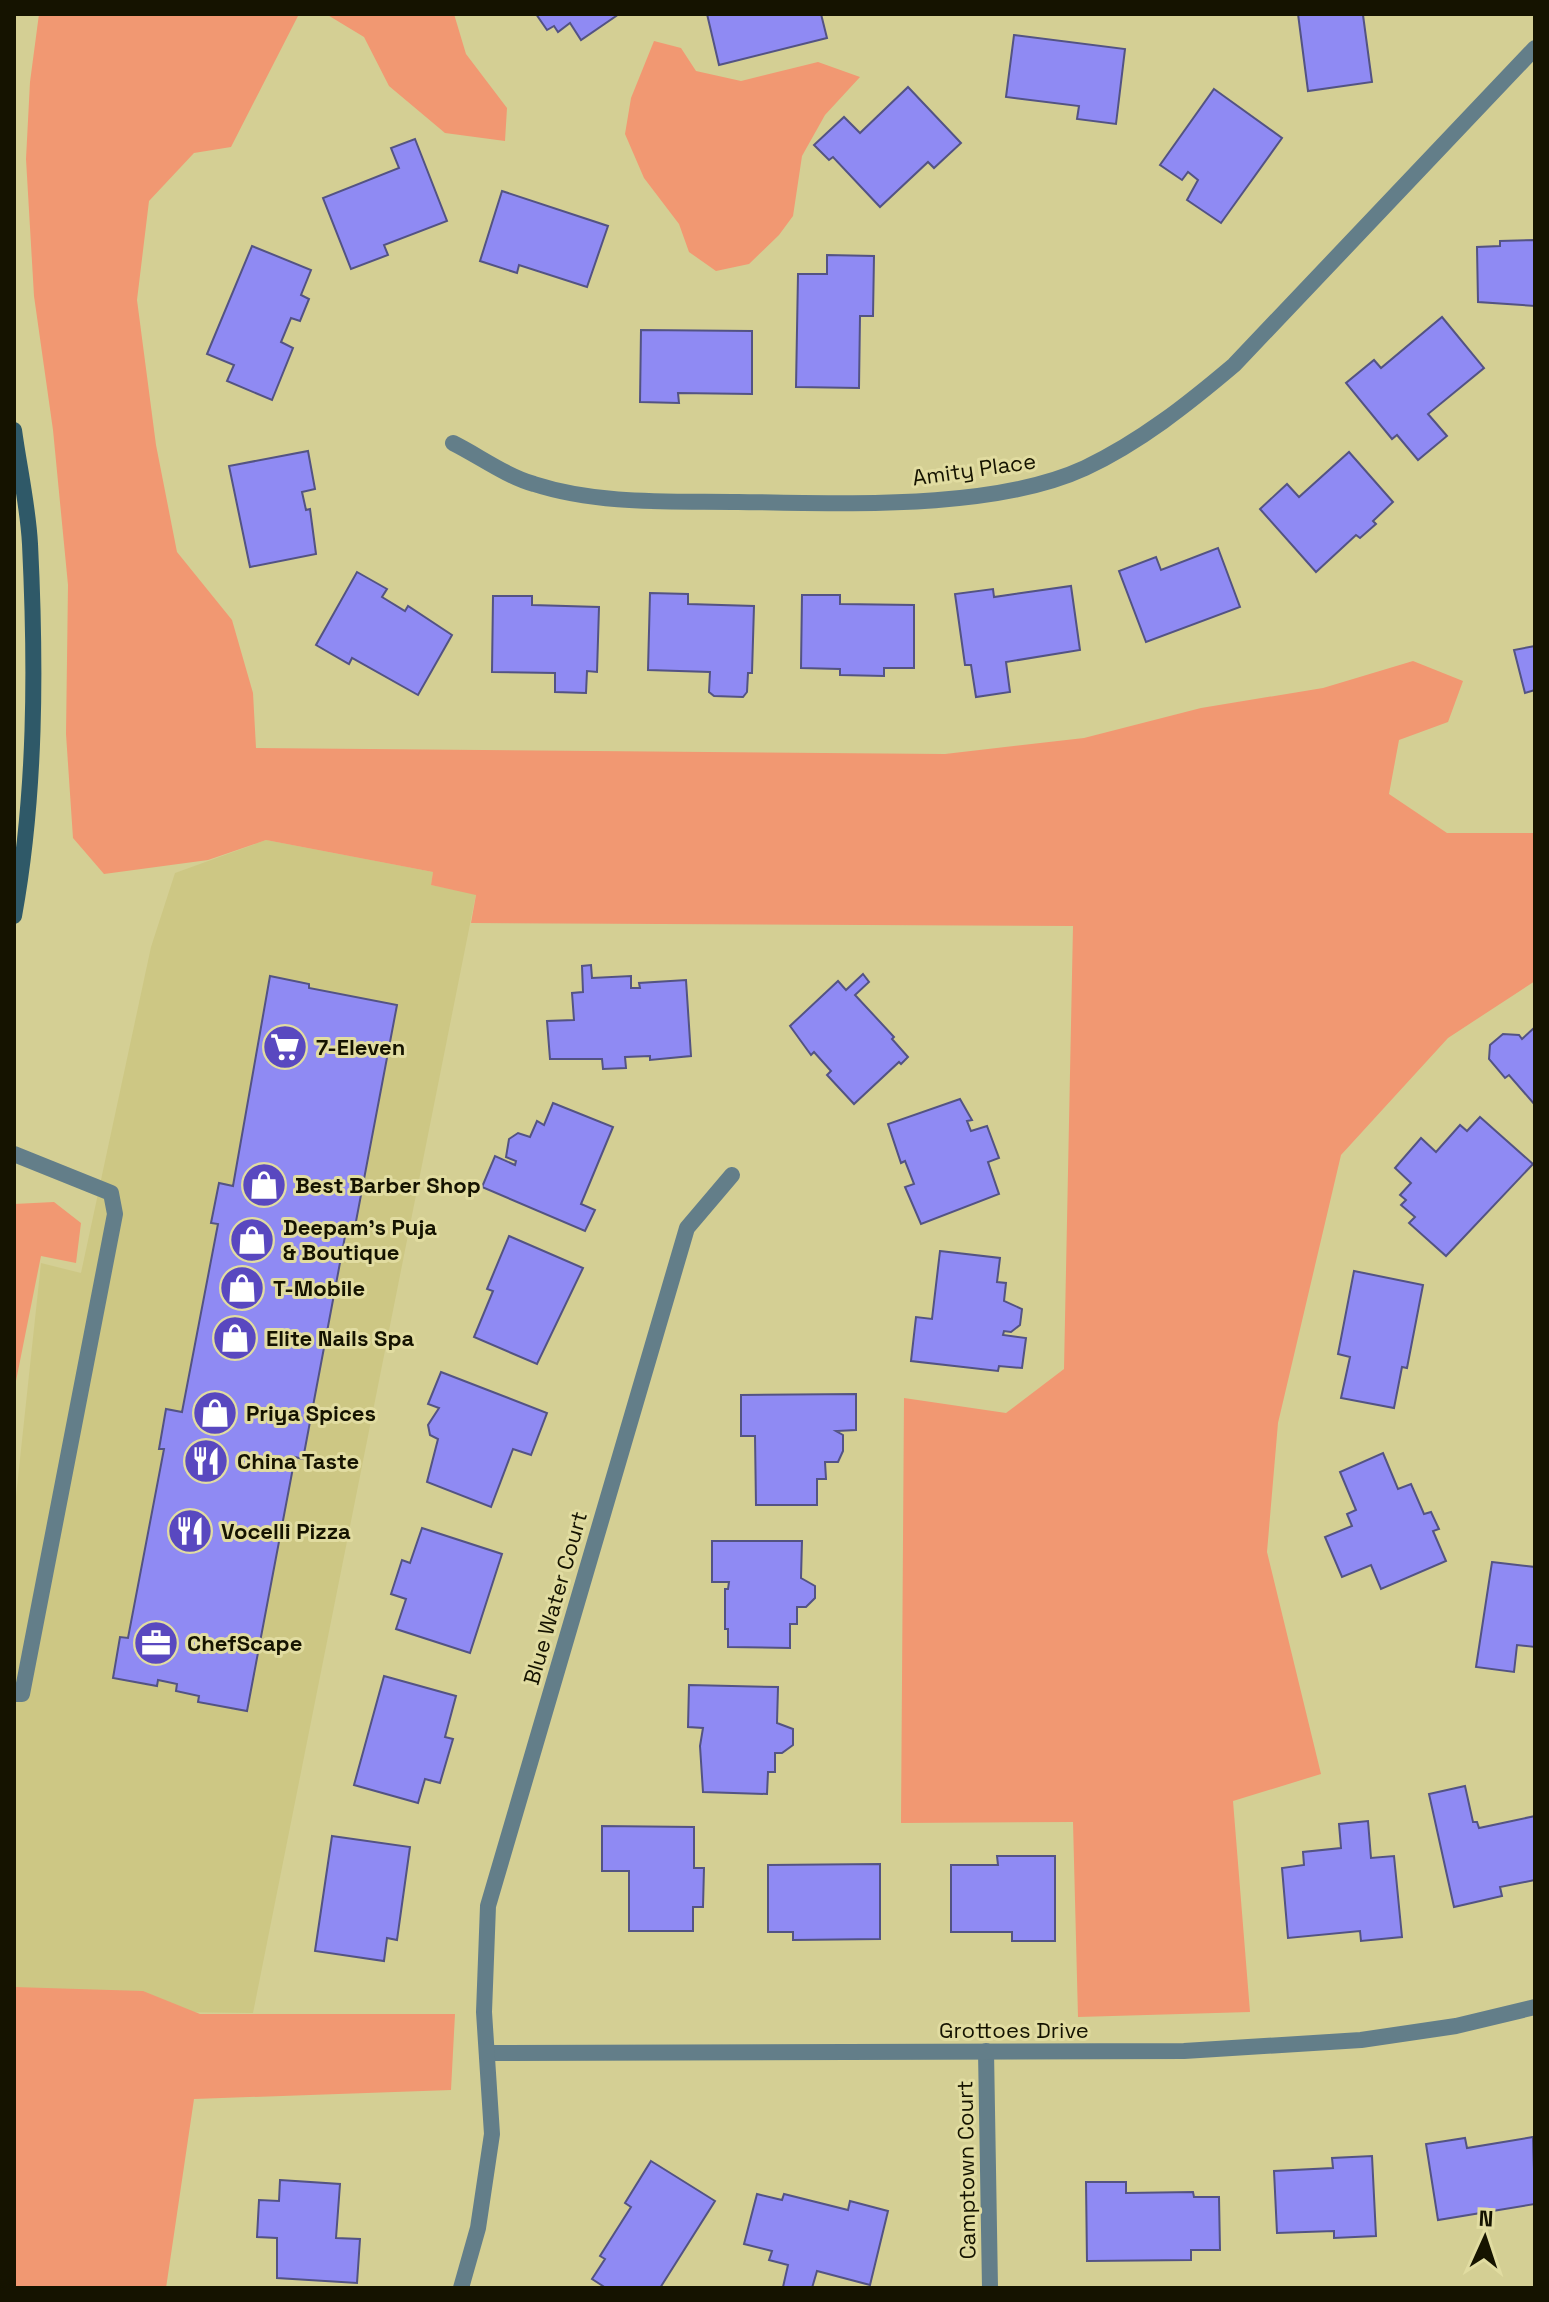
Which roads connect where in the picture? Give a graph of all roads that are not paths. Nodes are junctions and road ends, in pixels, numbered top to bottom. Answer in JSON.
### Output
{"nodes":[{"id":1,"x":1535,"y":48,"type":"edge"},
{"id":2,"x":14,"y":430,"type":"edge"},
{"id":3,"x":453,"y":443,"type":"dead end"},
{"id":4,"x":14,"y":916,"type":"edge"},
{"id":5,"x":14,"y":1154,"type":"edge"},
{"id":6,"x":732,"y":1175,"type":"dead end"},
{"id":7,"x":14,"y":1694,"type":"edge"},
{"id":8,"x":1535,"y":2007,"type":"edge"},
{"id":9,"x":986,"y":2051,"type":"junction"},
{"id":10,"x":489,"y":2053,"type":"junction"},
{"id":11,"x":461,"y":2288,"type":"edge"},
{"id":12,"x":990,"y":2288,"type":"edge"}],
"edges":[{"from":1,"to":3,"type":"street","name":"Amity Place"},
{"from":2,"to":4,"type":"main road"},
{"from":5,"to":7,"type":"street"},
{"from":6,"to":10,"type":"street","name":"Blue Water Court"},
{"from":8,"to":9,"type":"street","name":"Grottoes Drive"},
{"from":9,"to":10,"type":"street","name":"Grottoes Drive"},
{"from":9,"to":12,"type":"street","name":"Camptown Court"},
{"from":10,"to":11,"type":"street","name":"Blue Water Court"}]}
